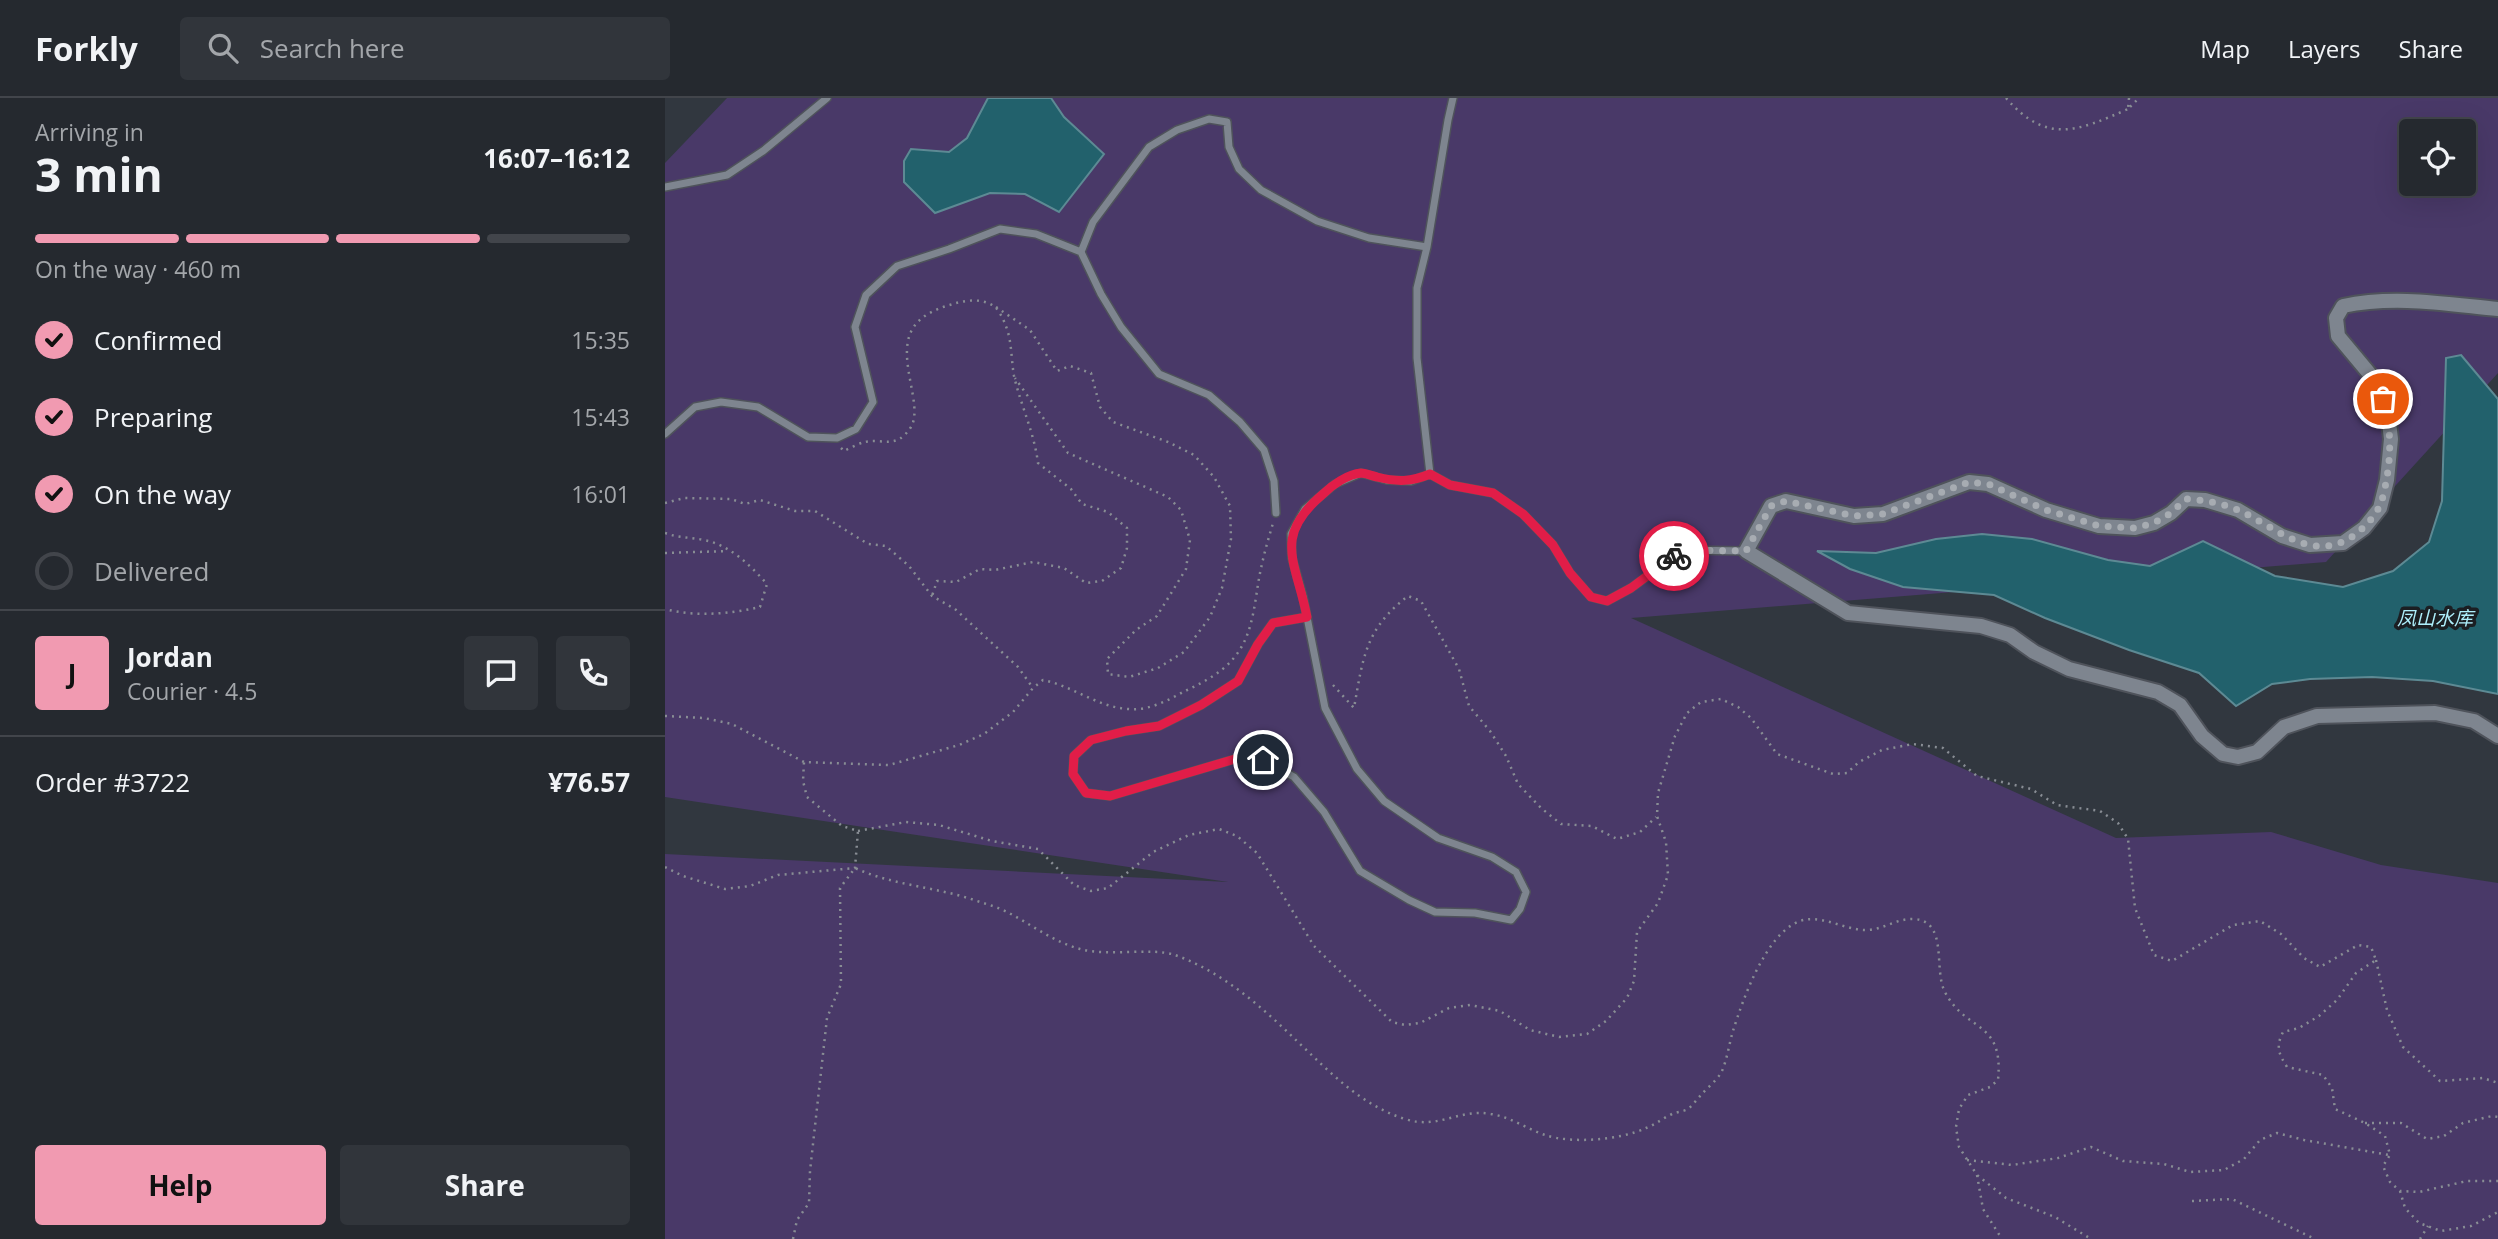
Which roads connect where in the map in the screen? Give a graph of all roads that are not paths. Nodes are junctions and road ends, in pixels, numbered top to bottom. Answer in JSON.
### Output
{"nodes":[{"id":1,"x":827,"y":98,"type":"edge"},
{"id":2,"x":1454,"y":98,"type":"edge"},
{"id":3,"x":665,"y":187,"type":"edge"},
{"id":4,"x":1427,"y":247,"type":"junction"},
{"id":5,"x":1081,"y":252,"type":"junction"},
{"id":6,"x":2498,"y":309,"type":"edge"},
{"id":7,"x":665,"y":434,"type":"edge"},
{"id":8,"x":1430,"y":474,"type":"junction"},
{"id":9,"x":1276,"y":513,"type":"road end"},
{"id":10,"x":1746,"y":551,"type":"junction"},
{"id":11,"x":1307,"y":617,"type":"junction"},
{"id":12,"x":2498,"y":736,"type":"edge"}],
"edges":[{"from":1,"to":3,"type":"lane"},
{"from":2,"to":4,"type":"lane"},
{"from":4,"to":5,"type":"lane"},
{"from":4,"to":8,"type":"lane"},
{"from":5,"to":7,"type":"lane"},
{"from":5,"to":9,"type":"lane"},
{"from":6,"to":10,"type":"street"},
{"from":8,"to":10,"type":"lane"},
{"from":8,"to":11,"type":"lane"},
{"from":10,"to":12,"type":"street"},
{"from":11,"to":11,"type":"lane"}]}
